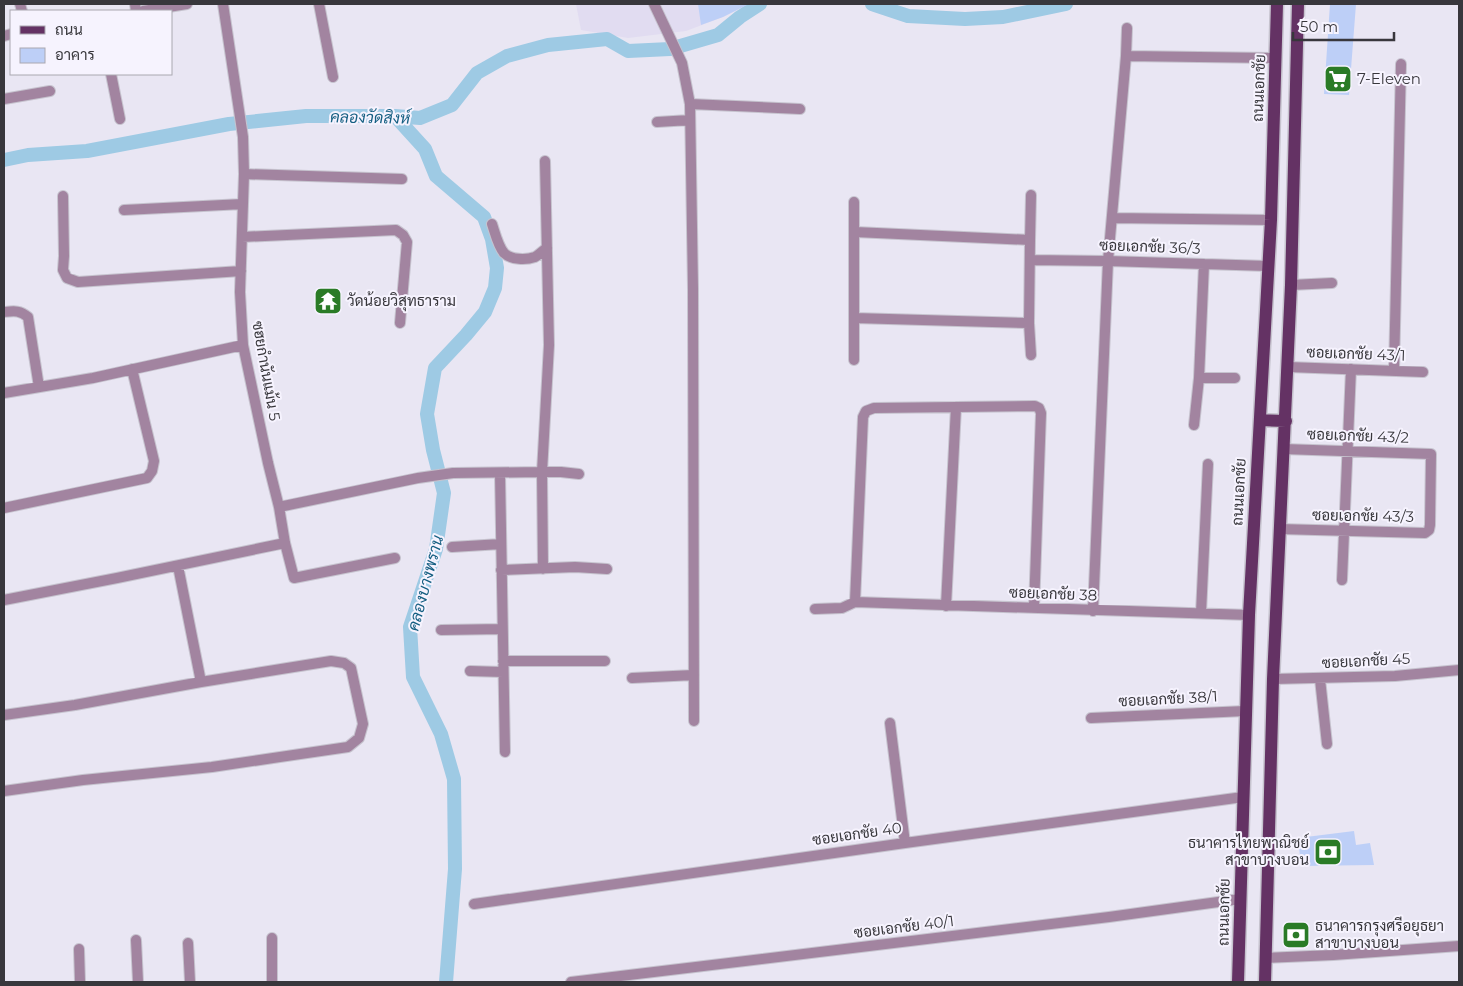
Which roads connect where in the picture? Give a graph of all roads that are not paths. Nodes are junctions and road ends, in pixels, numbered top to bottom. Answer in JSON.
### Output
{"nodes":[{"id":1,"x":187,"y":4,"type":"edge"},
{"id":2,"x":223,"y":4,"type":"edge"},
{"id":3,"x":319,"y":4,"type":"edge"},
{"id":4,"x":654,"y":4,"type":"edge"},
{"id":5,"x":1277,"y":4,"type":"edge"},
{"id":6,"x":1298,"y":4,"type":"edge"},
{"id":7,"x":149,"y":10,"type":"edge"},
{"id":8,"x":1127,"y":28,"type":"dead end"},
{"id":9,"x":1126,"y":56,"type":"junction"},
{"id":10,"x":1276,"y":58,"type":"junction"},
{"id":11,"x":1401,"y":64,"type":"dead end"},
{"id":12,"x":111,"y":75,"type":"edge"},
{"id":13,"x":333,"y":77,"type":"dead end"},
{"id":14,"x":50,"y":91,"type":"dead end"},
{"id":15,"x":4,"y":99,"type":"edge"},
{"id":16,"x":690,"y":104,"type":"junction"},
{"id":17,"x":800,"y":109,"type":"dead end"},
{"id":18,"x":120,"y":119,"type":"dead end"},
{"id":19,"x":690,"y":120,"type":"junction"},
{"id":20,"x":656,"y":122,"type":"dead end"},
{"id":21,"x":545,"y":161,"type":"dead end"},
{"id":22,"x":244,"y":174,"type":"junction"},
{"id":23,"x":402,"y":179,"type":"dead end"},
{"id":24,"x":1031,"y":195,"type":"dead end"},
{"id":25,"x":63,"y":196,"type":"dead end"},
{"id":26,"x":854,"y":202,"type":"dead end"},
{"id":27,"x":243,"y":204,"type":"junction"},
{"id":28,"x":124,"y":210,"type":"dead end"},
{"id":29,"x":1112,"y":218,"type":"junction"},
{"id":30,"x":1271,"y":220,"type":"junction"},
{"id":31,"x":492,"y":224,"type":"dead end"},
{"id":32,"x":855,"y":232,"type":"junction"},
{"id":33,"x":242,"y":237,"type":"junction"},
{"id":34,"x":1030,"y":240,"type":"junction"},
{"id":35,"x":547,"y":248,"type":"junction"},
{"id":36,"x":1030,"y":260,"type":"junction"},
{"id":37,"x":1108,"y":261,"type":"junction"},
{"id":38,"x":1204,"y":264,"type":"junction"},
{"id":39,"x":1268,"y":266,"type":"junction"},
{"id":40,"x":241,"y":271,"type":"junction"},
{"id":41,"x":1332,"y":283,"type":"dead end"},
{"id":42,"x":1291,"y":285,"type":"junction"},
{"id":43,"x":4,"y":312,"type":"edge"},
{"id":44,"x":854,"y":318,"type":"junction"},
{"id":45,"x":400,"y":323,"type":"dead end"},
{"id":46,"x":1028,"y":323,"type":"junction"},
{"id":47,"x":244,"y":345,"type":"junction"},
{"id":48,"x":1031,"y":355,"type":"dead end"},
{"id":49,"x":854,"y":360,"type":"dead end"},
{"id":50,"x":1288,"y":366,"type":"junction"},
{"id":51,"x":1352,"y":368,"type":"junction"},
{"id":52,"x":132,"y":369,"type":"junction"},
{"id":53,"x":1394,"y":370,"type":"junction"},
{"id":54,"x":1424,"y":372,"type":"dead end"},
{"id":55,"x":1198,"y":378,"type":"junction"},
{"id":56,"x":1235,"y":378,"type":"dead end"},
{"id":57,"x":39,"y":387,"type":"junction"},
{"id":58,"x":4,"y":394,"type":"edge"},
{"id":59,"x":956,"y":408,"type":"junction"},
{"id":60,"x":1260,"y":420,"type":"junction"},
{"id":61,"x":1286,"y":421,"type":"junction"},
{"id":62,"x":1194,"y":425,"type":"dead end"},
{"id":63,"x":1284,"y":449,"type":"junction"},
{"id":64,"x":1348,"y":451,"type":"junction"},
{"id":65,"x":1431,"y":454,"type":"joint"},
{"id":66,"x":1208,"y":464,"type":"dead end"},
{"id":67,"x":500,"y":472,"type":"junction"},
{"id":68,"x":542,"y":472,"type":"junction"},
{"id":69,"x":578,"y":474,"type":"dead end"},
{"id":70,"x":278,"y":507,"type":"junction"},
{"id":71,"x":4,"y":508,"type":"edge"},
{"id":72,"x":1279,"y":529,"type":"junction"},
{"id":73,"x":1344,"y":531,"type":"junction"},
{"id":74,"x":285,"y":543,"type":"junction"},
{"id":75,"x":501,"y":544,"type":"junction"},
{"id":76,"x":452,"y":547,"type":"dead end"},
{"id":77,"x":395,"y":558,"type":"dead end"},
{"id":78,"x":178,"y":566,"type":"junction"},
{"id":79,"x":543,"y":569,"type":"junction"},
{"id":80,"x":606,"y":569,"type":"dead end"},
{"id":81,"x":501,"y":570,"type":"junction"},
{"id":82,"x":1342,"y":580,"type":"dead end"},
{"id":83,"x":4,"y":600,"type":"edge"},
{"id":84,"x":855,"y":602,"type":"junction"},
{"id":85,"x":946,"y":606,"type":"junction"},
{"id":86,"x":1034,"y":608,"type":"junction"},
{"id":87,"x":815,"y":609,"type":"dead end"},
{"id":88,"x":1093,"y":611,"type":"junction"},
{"id":89,"x":1201,"y":613,"type":"junction"},
{"id":90,"x":1249,"y":615,"type":"junction"},
{"id":91,"x":502,"y":629,"type":"junction"},
{"id":92,"x":441,"y":630,"type":"dead end"},
{"id":93,"x":605,"y":661,"type":"dead end"},
{"id":94,"x":503,"y":667,"type":"junction"},
{"id":95,"x":1459,"y":670,"type":"edge"},
{"id":96,"x":470,"y":671,"type":"dead end"},
{"id":97,"x":694,"y":676,"type":"junction"},
{"id":98,"x":632,"y":678,"type":"dead end"},
{"id":99,"x":1273,"y":679,"type":"junction"},
{"id":100,"x":1320,"y":679,"type":"junction"},
{"id":101,"x":201,"y":682,"type":"junction"},
{"id":102,"x":1245,"y":710,"type":"junction"},
{"id":103,"x":4,"y":715,"type":"edge"},
{"id":104,"x":1091,"y":718,"type":"dead end"},
{"id":105,"x":694,"y":721,"type":"dead end"},
{"id":106,"x":890,"y":723,"type":"dead end"},
{"id":107,"x":1327,"y":744,"type":"dead end"},
{"id":108,"x":505,"y":752,"type":"dead end"},
{"id":109,"x":4,"y":791,"type":"edge"},
{"id":110,"x":1243,"y":796,"type":"junction"},
{"id":111,"x":905,"y":843,"type":"junction"},
{"id":112,"x":1240,"y":899,"type":"junction"},
{"id":113,"x":474,"y":904,"type":"dead end"},
{"id":114,"x":272,"y":938,"type":"dead end"},
{"id":115,"x":136,"y":940,"type":"dead end"},
{"id":116,"x":188,"y":943,"type":"dead end"},
{"id":117,"x":1459,"y":946,"type":"edge"},
{"id":118,"x":79,"y":949,"type":"dead end"},
{"id":119,"x":1265,"y":958,"type":"junction"},
{"id":120,"x":80,"y":982,"type":"edge"},
{"id":121,"x":138,"y":982,"type":"edge"},
{"id":122,"x":190,"y":982,"type":"edge"},
{"id":123,"x":272,"y":982,"type":"edge"},
{"id":124,"x":571,"y":982,"type":"edge"},
{"id":125,"x":1238,"y":982,"type":"edge"},
{"id":126,"x":1265,"y":982,"type":"edge"}],
"edges":[{"from":1,"to":7,"type":"street"},
{"from":2,"to":22,"type":"street","name":"ซฮยกำนันแม้น 5"},
{"from":3,"to":13,"type":"street"},
{"from":4,"to":16,"type":"street"},
{"from":5,"to":10,"type":"main road","name":"ถนนเอกชัย"},
{"from":6,"to":42,"type":"main road"},
{"from":8,"to":9,"type":"street"},
{"from":9,"to":10,"type":"street"},
{"from":9,"to":29,"type":"street"},
{"from":10,"to":30,"type":"main road","name":"ถนนเอกชัย"},
{"from":11,"to":53,"type":"street"},
{"from":12,"to":18,"type":"street"},
{"from":14,"to":15,"type":"street"},
{"from":16,"to":17,"type":"street"},
{"from":16,"to":19,"type":"street"},
{"from":19,"to":20,"type":"street"},
{"from":19,"to":97,"type":"street"},
{"from":21,"to":35,"type":"street"},
{"from":22,"to":23,"type":"street"},
{"from":22,"to":27,"type":"street","name":"ซฮยกำนันแม้น 5"},
{"from":24,"to":34,"type":"street"},
{"from":25,"to":40,"type":"street"},
{"from":26,"to":32,"type":"street"},
{"from":27,"to":28,"type":"street"},
{"from":27,"to":33,"type":"street","name":"ซฮยกำนันแม้น 5"},
{"from":29,"to":30,"type":"street"},
{"from":29,"to":37,"type":"street"},
{"from":30,"to":39,"type":"main road","name":"ถนนเอกชัย"},
{"from":31,"to":35,"type":"street"},
{"from":32,"to":34,"type":"street"},
{"from":32,"to":44,"type":"street"},
{"from":33,"to":40,"type":"street","name":"ซฮยกำนันแม้น 5"},
{"from":33,"to":45,"type":"street"},
{"from":34,"to":36,"type":"street"},
{"from":35,"to":68,"type":"street"},
{"from":36,"to":37,"type":"street","name":"ซอยเอกชัย 36/3"},
{"from":36,"to":46,"type":"street"},
{"from":37,"to":38,"type":"street","name":"ซอยเอกชัย 36/3"},
{"from":37,"to":88,"type":"street"},
{"from":38,"to":39,"type":"street","name":"ซอยเอกชัย 36/3"},
{"from":38,"to":55,"type":"street"},
{"from":39,"to":60,"type":"main road","name":"ถนนเอกชัย"},
{"from":40,"to":47,"type":"street","name":"ซฮยกำนันแม้น 5"},
{"from":41,"to":42,"type":"street"},
{"from":42,"to":50,"type":"main road"},
{"from":43,"to":57,"type":"street"},
{"from":44,"to":46,"type":"street"},
{"from":44,"to":49,"type":"street"},
{"from":46,"to":48,"type":"street"},
{"from":47,"to":52,"type":"street"},
{"from":47,"to":70,"type":"street","name":"ซฮยกำนันแม้น 5"},
{"from":50,"to":51,"type":"street","name":"ซอยเอกชัย 43/1"},
{"from":50,"to":61,"type":"main road"},
{"from":51,"to":53,"type":"street","name":"ซอยเอกชัย 43/1"},
{"from":51,"to":64,"type":"street"},
{"from":52,"to":57,"type":"street"},
{"from":52,"to":71,"type":"street"},
{"from":53,"to":54,"type":"street","name":"ซอยเอกชัย 43/1"},
{"from":55,"to":56,"type":"street"},
{"from":55,"to":62,"type":"street"},
{"from":57,"to":58,"type":"street"},
{"from":59,"to":84,"type":"street"},
{"from":59,"to":85,"type":"street"},
{"from":59,"to":86,"type":"street"},
{"from":60,"to":61,"type":"main road"},
{"from":60,"to":90,"type":"main road","name":"ถนนเอกชัย"},
{"from":61,"to":63,"type":"main road"},
{"from":63,"to":64,"type":"street","name":"ซอยเอกชัย 43/2"},
{"from":63,"to":72,"type":"main road"},
{"from":64,"to":65,"type":"street","name":"ซอยเอกชัย 43/2"},
{"from":64,"to":73,"type":"street"},
{"from":65,"to":73,"type":"street","name":"ซอยเอกชัย 43/3"},
{"from":66,"to":89,"type":"street"},
{"from":67,"to":68,"type":"street"},
{"from":67,"to":70,"type":"street"},
{"from":67,"to":75,"type":"street"},
{"from":68,"to":69,"type":"street"},
{"from":68,"to":79,"type":"street"},
{"from":70,"to":74,"type":"street","name":"ซฮยกำนันแม้น 5"},
{"from":72,"to":73,"type":"street","name":"ซอยเอกชัย 43/3"},
{"from":72,"to":99,"type":"main road"},
{"from":73,"to":82,"type":"street"},
{"from":74,"to":77,"type":"street","name":"ซฮยกำนันแม้น 5"},
{"from":74,"to":78,"type":"street"},
{"from":75,"to":76,"type":"street"},
{"from":75,"to":81,"type":"street"},
{"from":78,"to":83,"type":"street"},
{"from":78,"to":101,"type":"street"},
{"from":79,"to":80,"type":"street"},
{"from":79,"to":81,"type":"street"},
{"from":81,"to":91,"type":"street"},
{"from":84,"to":85,"type":"street","name":"ซอยเอกชัย 38"},
{"from":84,"to":87,"type":"street","name":"ซอยเอกชัย 38"},
{"from":85,"to":86,"type":"street","name":"ซอยเอกชัย 38"},
{"from":86,"to":88,"type":"street","name":"ซอยเอกชัย 38"},
{"from":88,"to":89,"type":"street","name":"ซอยเอกชัย 38"},
{"from":89,"to":90,"type":"street","name":"ซอยเอกชัย 38"},
{"from":90,"to":102,"type":"main road","name":"ถนนเอกชัย"},
{"from":91,"to":92,"type":"street"},
{"from":91,"to":94,"type":"street"},
{"from":93,"to":94,"type":"street"},
{"from":94,"to":96,"type":"street"},
{"from":94,"to":108,"type":"street"},
{"from":95,"to":100,"type":"street","name":"ซอยเอกชัย 45"},
{"from":97,"to":98,"type":"street"},
{"from":97,"to":105,"type":"street"},
{"from":99,"to":100,"type":"street","name":"ซอยเอกชัย 45"},
{"from":99,"to":119,"type":"main road"},
{"from":100,"to":107,"type":"street"},
{"from":101,"to":103,"type":"street"},
{"from":101,"to":109,"type":"street"},
{"from":102,"to":104,"type":"street","name":"ซอยเอกชัย 38/1"},
{"from":102,"to":110,"type":"main road","name":"ถนนเอกชัย"},
{"from":106,"to":111,"type":"street"},
{"from":110,"to":111,"type":"street","name":"ซอยเอกชัย 40"},
{"from":110,"to":112,"type":"main road","name":"ถนนเอกชัย"},
{"from":111,"to":113,"type":"street","name":"ซอยเอกชัย 40"},
{"from":112,"to":124,"type":"street","name":"ซอยเอกชัย 40/1"},
{"from":112,"to":125,"type":"main road","name":"ถนนเอกชัย"},
{"from":114,"to":123,"type":"street"},
{"from":115,"to":121,"type":"street"},
{"from":116,"to":122,"type":"street"},
{"from":117,"to":119,"type":"street"},
{"from":118,"to":120,"type":"street"},
{"from":119,"to":126,"type":"main road"}]}
